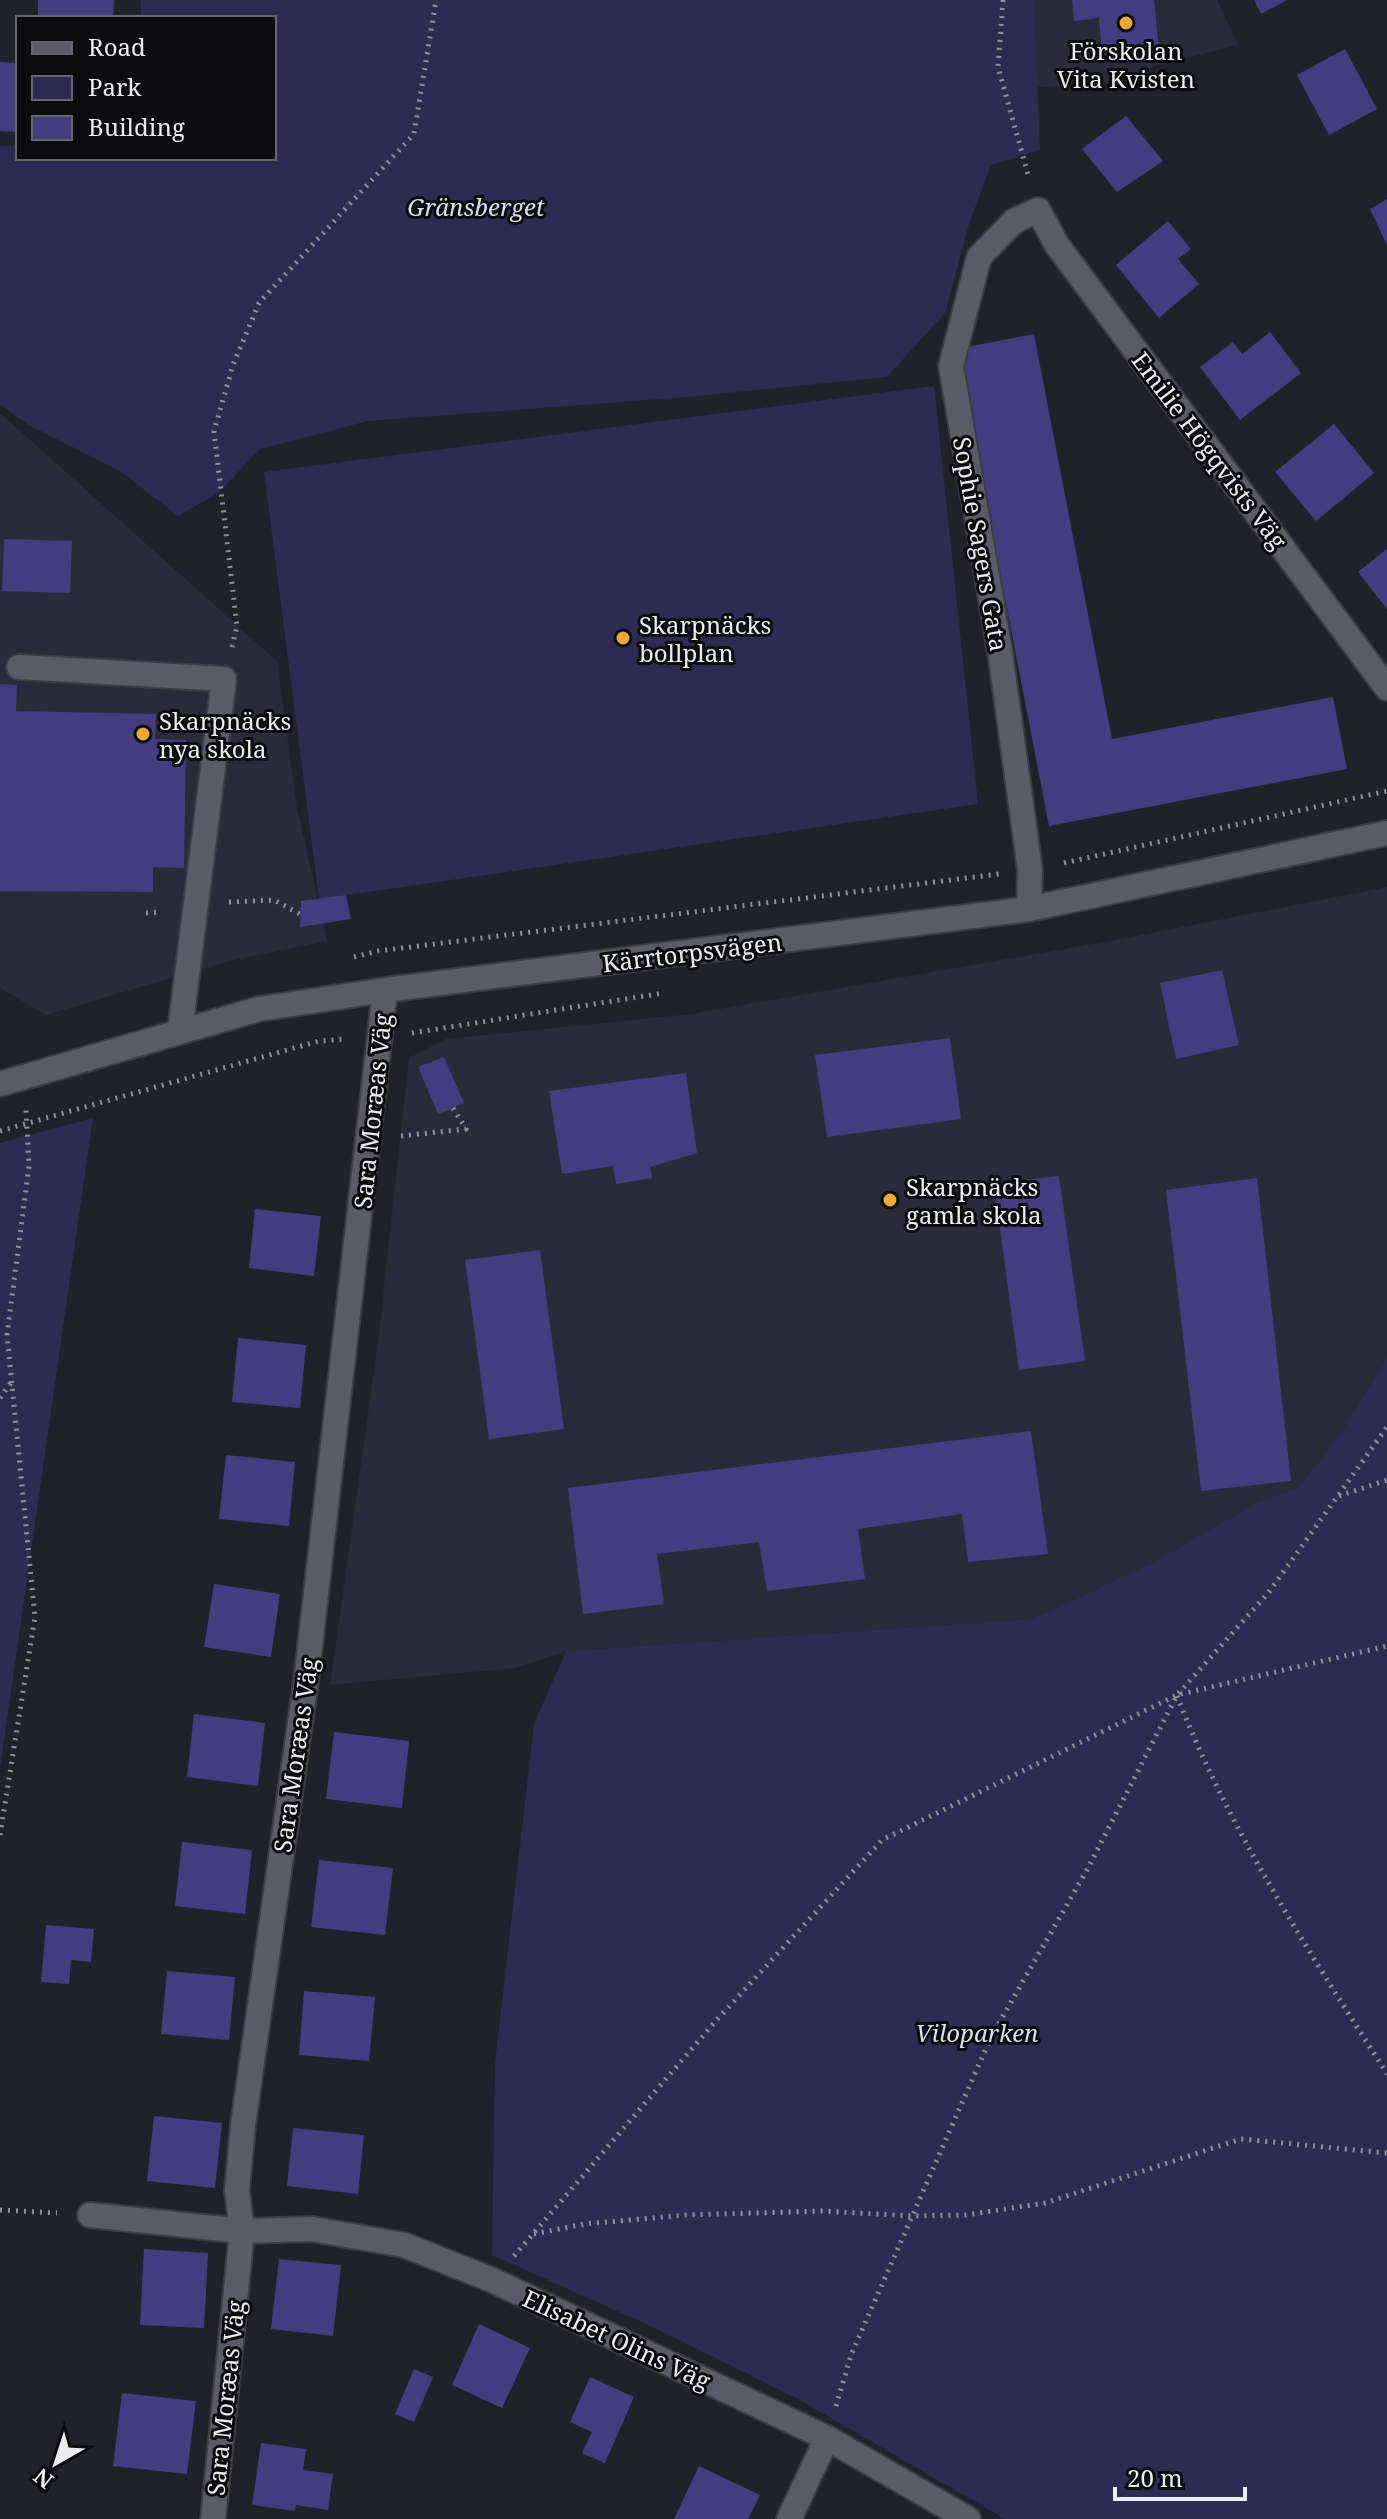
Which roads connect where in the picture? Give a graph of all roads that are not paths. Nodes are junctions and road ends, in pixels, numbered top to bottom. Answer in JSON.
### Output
{"nodes":[{"id":1,"x":1038,"y":210,"type":"joint"},
{"id":2,"x":19,"y":667,"type":"dead end"},
{"id":3,"x":1387,"y":688,"type":"edge"},
{"id":4,"x":1387,"y":833,"type":"edge"},
{"id":5,"x":1029,"y":909,"type":"junction"},
{"id":6,"x":385,"y":990,"type":"junction"},
{"id":7,"x":180,"y":1031,"type":"junction"},
{"id":8,"x":10,"y":1081,"type":"edge"},
{"id":9,"x":90,"y":2215,"type":"road end"},
{"id":10,"x":242,"y":2231,"type":"junction"},
{"id":11,"x":827,"y":2438,"type":"junction"},
{"id":12,"x":213,"y":2519,"type":"edge"},
{"id":13,"x":789,"y":2519,"type":"edge"},
{"id":14,"x":968,"y":2519,"type":"edge"}],
"edges":[{"from":1,"to":3,"type":"street","name":"Emilie Högqvists Väg"},
{"from":1,"to":5,"type":"street","name":"Sophie Sagers Gata"},
{"from":2,"to":7,"type":"street"},
{"from":4,"to":5,"type":"street","name":"Kärrtorpsvägen"},
{"from":5,"to":6,"type":"street","name":"Kärrtorpsvägen"},
{"from":6,"to":7,"type":"street","name":"Kärrtorpsvägen"},
{"from":6,"to":10,"type":"street","name":"Sara Moræas Väg"},
{"from":7,"to":8,"type":"street","name":"Kärrtorpsvägen"},
{"from":9,"to":10,"type":"street","name":"Elisabet Olins Väg"},
{"from":10,"to":11,"type":"street","name":"Elisabet Olins Väg"},
{"from":10,"to":12,"type":"street","name":"Sara Moræas Väg"},
{"from":11,"to":13,"type":"street"},
{"from":11,"to":14,"type":"street","name":"Elisabet Olins Väg"}]}
